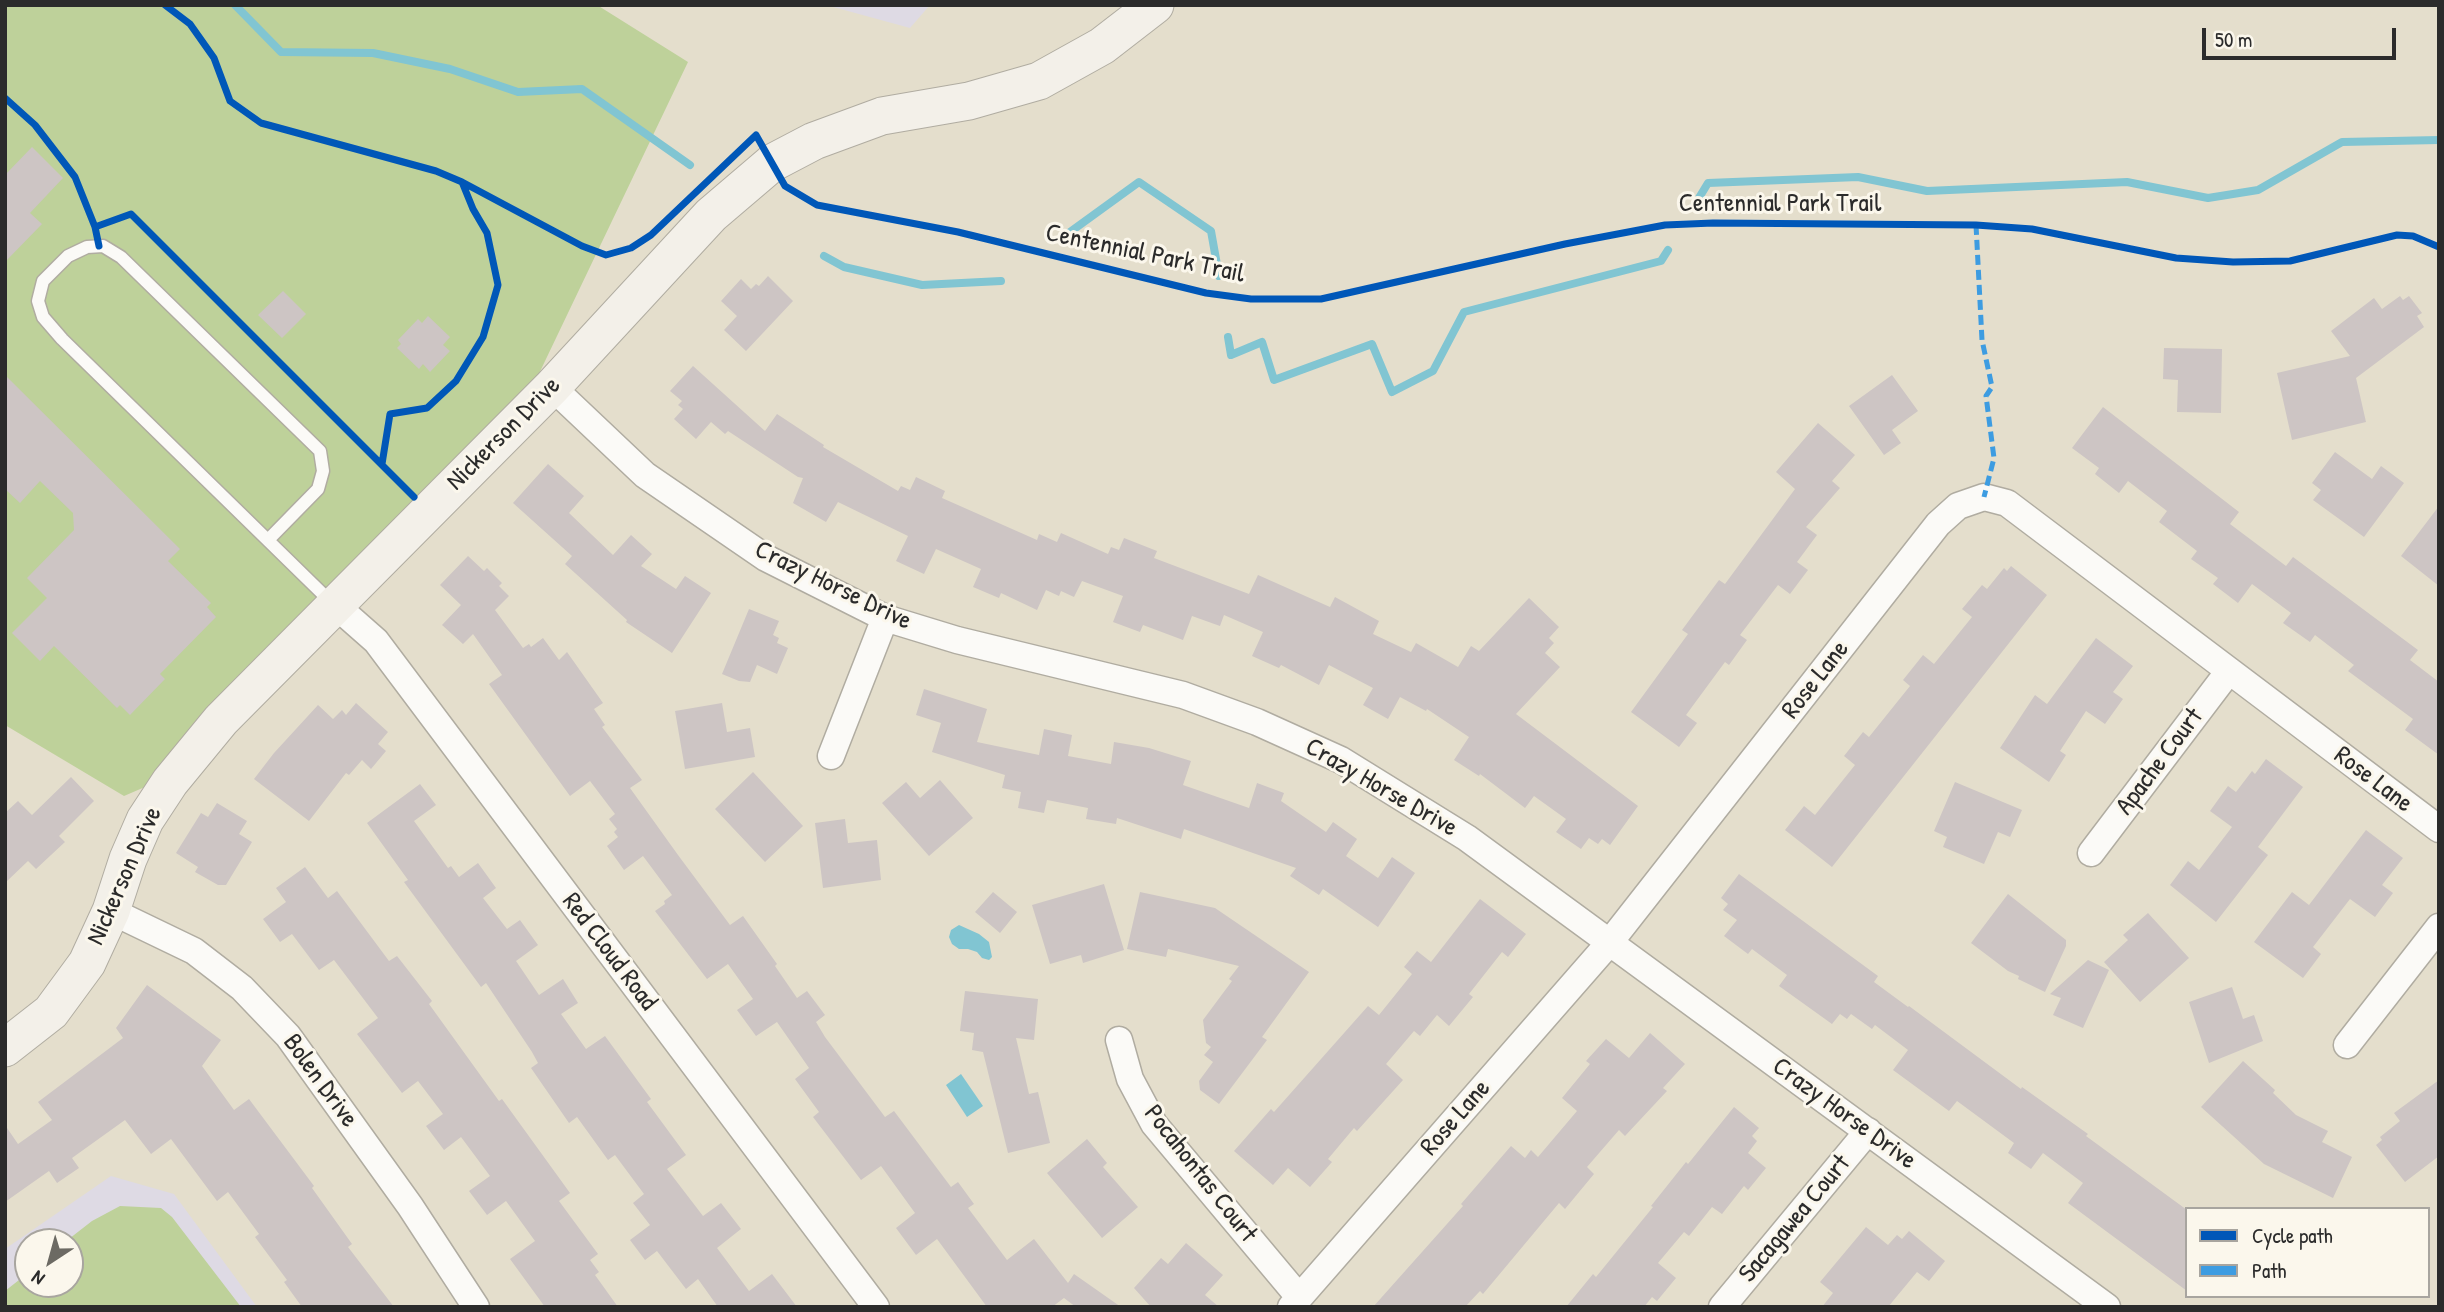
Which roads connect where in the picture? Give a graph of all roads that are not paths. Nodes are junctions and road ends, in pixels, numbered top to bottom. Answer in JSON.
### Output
{"nodes":[{"id":1,"x":1155,"y":5,"type":"edge"},
{"id":2,"x":552,"y":387,"type":"junction"},
{"id":3,"x":268,"y":540,"type":"junction"},
{"id":4,"x":334,"y":604,"type":"junction"},
{"id":5,"x":885,"y":618,"type":"junction"},
{"id":6,"x":2229,"y":671,"type":"junction"},
{"id":7,"x":831,"y":756,"type":"dead end"},
{"id":8,"x":2439,"y":830,"type":"edge"},
{"id":9,"x":2091,"y":853,"type":"dead end"},
{"id":10,"x":111,"y":911,"type":"junction"},
{"id":11,"x":2439,"y":927,"type":"edge"},
{"id":12,"x":1610,"y":942,"type":"junction"},
{"id":13,"x":1119,"y":1040,"type":"dead end"},
{"id":14,"x":2347,"y":1045,"type":"dead end"},
{"id":15,"x":5,"y":1048,"type":"edge"},
{"id":16,"x":1868,"y":1131,"type":"junction"},
{"id":17,"x":1295,"y":1302,"type":"edge"},
{"id":18,"x":476,"y":1307,"type":"edge"},
{"id":19,"x":876,"y":1307,"type":"edge"},
{"id":20,"x":1722,"y":1307,"type":"edge"},
{"id":21,"x":2107,"y":1307,"type":"edge"}],
"edges":[{"from":1,"to":2,"type":"street","name":"Nickerson Drive"},
{"from":2,"to":4,"type":"street","name":"Nickerson Drive"},
{"from":2,"to":5,"type":"street","name":"Crazy Horse Drive"},
{"from":3,"to":3,"type":"lane"},
{"from":3,"to":4,"type":"lane"},
{"from":4,"to":10,"type":"street","name":"Nickerson Drive"},
{"from":4,"to":19,"type":"street","name":"Red Cloud Road"},
{"from":5,"to":7,"type":"street"},
{"from":5,"to":12,"type":"street","name":"Crazy Horse Drive"},
{"from":6,"to":8,"type":"street","name":"Rose Lane"},
{"from":6,"to":9,"type":"street","name":"Apache Court"},
{"from":6,"to":12,"type":"street","name":"Rose Lane"},
{"from":10,"to":15,"type":"street","name":"Nickerson Drive"},
{"from":10,"to":18,"type":"street","name":"Bolen Drive"},
{"from":11,"to":14,"type":"street"},
{"from":12,"to":16,"type":"street","name":"Crazy Horse Drive"},
{"from":12,"to":17,"type":"street","name":"Rose Lane"},
{"from":13,"to":17,"type":"street","name":"Pocahontas Court"},
{"from":16,"to":20,"type":"street","name":"Sacagawea Court"},
{"from":16,"to":21,"type":"street","name":"Crazy Horse Drive"}]}
